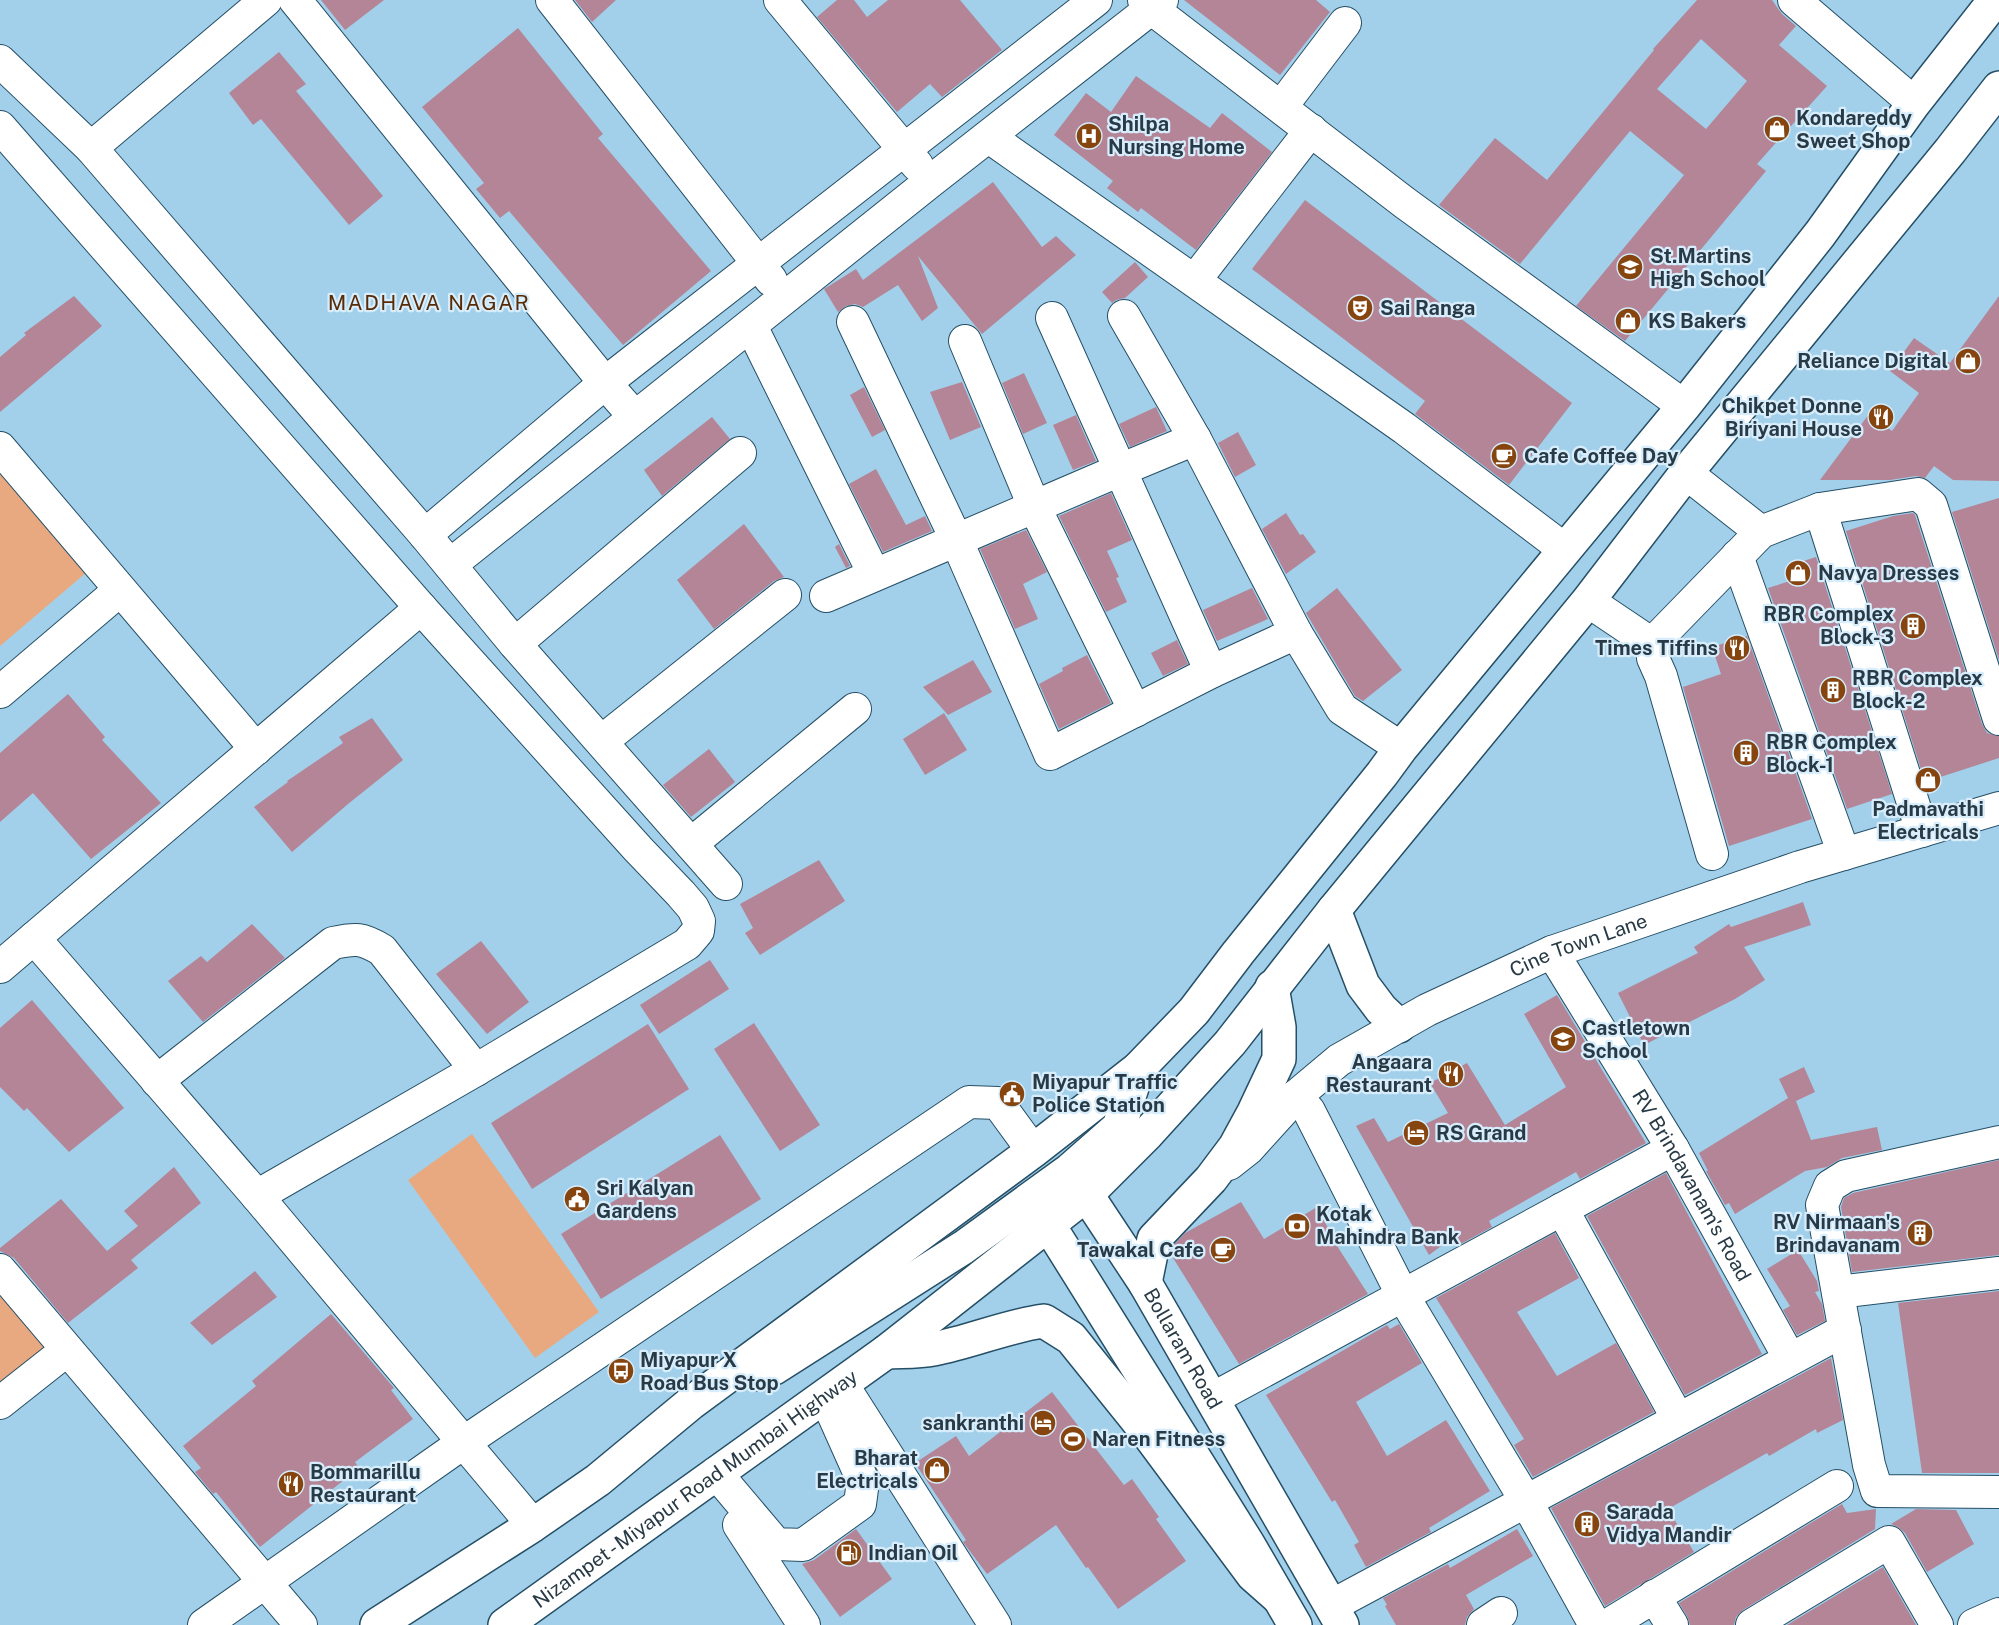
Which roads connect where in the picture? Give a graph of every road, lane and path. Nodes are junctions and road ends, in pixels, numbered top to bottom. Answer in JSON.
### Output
{"nodes":[{"id":1,"x":266,"y":0,"type":"edge"},
{"id":2,"x":294,"y":0,"type":"edge"},
{"id":3,"x":552,"y":0,"type":"edge"},
{"id":4,"x":1096,"y":0,"type":"edge"},
{"id":5,"x":1794,"y":0,"type":"edge"},
{"id":6,"x":1995,"y":0,"type":"edge"},
{"id":7,"x":1152,"y":3,"type":"edge"},
{"id":8,"x":794,"y":5,"type":"edge"},
{"id":9,"x":1345,"y":22,"type":"dead end"},
{"id":10,"x":0,"y":61,"type":"edge"},
{"id":11,"x":1999,"y":88,"type":"edge"},
{"id":12,"x":1914,"y":103,"type":"junction"},
{"id":13,"x":1281,"y":107,"type":"junction"},
{"id":14,"x":1311,"y":130,"type":"junction"},
{"id":15,"x":989,"y":137,"type":"junction"},
{"id":16,"x":5,"y":144,"type":"edge"},
{"id":17,"x":91,"y":148,"type":"junction"},
{"id":18,"x":904,"y":150,"type":"junction"},
{"id":19,"x":931,"y":180,"type":"junction"},
{"id":20,"x":757,"y":264,"type":"junction"},
{"id":21,"x":1195,"y":280,"type":"junction"},
{"id":22,"x":786,"y":297,"type":"junction"},
{"id":23,"x":1124,"y":316,"type":"dead end"},
{"id":24,"x":1052,"y":318,"type":"dead end"},
{"id":25,"x":854,"y":322,"type":"dead end"},
{"id":26,"x":751,"y":326,"type":"junction"},
{"id":27,"x":965,"y":341,"type":"dead end"},
{"id":28,"x":605,"y":383,"type":"junction"},
{"id":29,"x":1684,"y":406,"type":"junction"},
{"id":30,"x":635,"y":417,"type":"junction"},
{"id":31,"x":1196,"y":440,"type":"junction"},
{"id":32,"x":0,"y":448,"type":"edge"},
{"id":33,"x":740,"y":453,"type":"dead end"},
{"id":34,"x":1120,"y":470,"type":"junction"},
{"id":35,"x":1686,"y":473,"type":"junction"},
{"id":36,"x":1034,"y":506,"type":"junction"},
{"id":37,"x":1820,"y":509,"type":"junction"},
{"id":38,"x":1761,"y":532,"type":"junction"},
{"id":39,"x":424,"y":535,"type":"junction"},
{"id":40,"x":956,"y":539,"type":"junction"},
{"id":41,"x":1564,"y":549,"type":"junction"},
{"id":42,"x":1737,"y":556,"type":"junction"},
{"id":43,"x":450,"y":565,"type":"junction"},
{"id":44,"x":874,"y":574,"type":"junction"},
{"id":45,"x":120,"y":590,"type":"junction"},
{"id":46,"x":785,"y":595,"type":"dead end"},
{"id":47,"x":826,"y":596,"type":"dead end"},
{"id":48,"x":1588,"y":601,"type":"junction"},
{"id":49,"x":421,"y":608,"type":"junction"},
{"id":50,"x":1296,"y":633,"type":"junction"},
{"id":51,"x":515,"y":644,"type":"junction"},
{"id":52,"x":1652,"y":644,"type":"junction"},
{"id":53,"x":1477,"y":656,"type":"junction"},
{"id":54,"x":1211,"y":672,"type":"junction"},
{"id":55,"x":1519,"y":686,"type":"junction"},
{"id":56,"x":0,"y":692,"type":"edge"},
{"id":57,"x":1439,"y":702,"type":"junction"},
{"id":58,"x":855,"y":709,"type":"dead end"},
{"id":59,"x":1135,"y":711,"type":"junction"},
{"id":60,"x":1999,"y":718,"type":"edge"},
{"id":61,"x":1480,"y":735,"type":"junction"},
{"id":62,"x":602,"y":741,"type":"junction"},
{"id":63,"x":1401,"y":748,"type":"junction"},
{"id":64,"x":256,"y":749,"type":"junction"},
{"id":65,"x":1999,"y":808,"type":"edge"},
{"id":66,"x":1922,"y":831,"type":"junction"},
{"id":67,"x":684,"y":835,"type":"junction"},
{"id":68,"x":638,"y":849,"type":"junction"},
{"id":69,"x":1713,"y":854,"type":"dead end"},
{"id":70,"x":1844,"y":854,"type":"junction"},
{"id":71,"x":726,"y":884,"type":"dead end"},
{"id":72,"x":1334,"y":910,"type":"junction"},
{"id":73,"x":34,"y":938,"type":"junction"},
{"id":74,"x":1552,"y":952,"type":"junction"},
{"id":75,"x":0,"y":967,"type":"edge"},
{"id":76,"x":1272,"y":987,"type":"junction"},
{"id":77,"x":1399,"y":1026,"type":"junction"},
{"id":78,"x":476,"y":1070,"type":"junction"},
{"id":79,"x":1138,"y":1070,"type":"junction"},
{"id":80,"x":156,"y":1081,"type":"junction"},
{"id":81,"x":1296,"y":1096,"type":"junction"},
{"id":82,"x":1999,"y":1143,"type":"edge"},
{"id":83,"x":1673,"y":1149,"type":"junction"},
{"id":84,"x":1033,"y":1151,"type":"junction"},
{"id":85,"x":1211,"y":1179,"type":"junction"},
{"id":86,"x":1078,"y":1182,"type":"junction"},
{"id":87,"x":256,"y":1196,"type":"junction"},
{"id":88,"x":1562,"y":1209,"type":"junction"},
{"id":89,"x":1041,"y":1212,"type":"junction"},
{"id":90,"x":0,"y":1270,"type":"edge"},
{"id":91,"x":1999,"y":1273,"type":"edge"},
{"id":92,"x":1145,"y":1283,"type":"junction"},
{"id":93,"x":1838,"y":1292,"type":"junction"},
{"id":94,"x":1403,"y":1296,"type":"junction"},
{"id":95,"x":1845,"y":1330,"type":"junction"},
{"id":96,"x":67,"y":1350,"type":"junction"},
{"id":97,"x":886,"y":1352,"type":"junction"},
{"id":98,"x":1790,"y":1359,"type":"junction"},
{"id":99,"x":834,"y":1390,"type":"junction"},
{"id":100,"x":1212,"y":1399,"type":"junction"},
{"id":101,"x":0,"y":1403,"type":"edge"},
{"id":102,"x":691,"y":1403,"type":"junction"},
{"id":103,"x":1678,"y":1419,"type":"junction"},
{"id":104,"x":463,"y":1443,"type":"junction"},
{"id":105,"x":712,"y":1476,"type":"junction"},
{"id":106,"x":1837,"y":1486,"type":"dead end"},
{"id":107,"x":1999,"y":1492,"type":"edge"},
{"id":108,"x":1526,"y":1501,"type":"junction"},
{"id":109,"x":533,"y":1525,"type":"junction"},
{"id":110,"x":265,"y":1583,"type":"junction"},
{"id":111,"x":1654,"y":1596,"type":"junction"},
{"id":112,"x":1999,"y":1614,"type":"edge"},
{"id":113,"x":1336,"y":1615,"type":"edge"},
{"id":114,"x":1288,"y":1617,"type":"edge"},
{"id":115,"x":204,"y":1625,"type":"edge"},
{"id":116,"x":301,"y":1625,"type":"edge"},
{"id":117,"x":377,"y":1625,"type":"edge"},
{"id":118,"x":505,"y":1625,"type":"edge"},
{"id":119,"x":804,"y":1625,"type":"edge"},
{"id":120,"x":995,"y":1625,"type":"edge"},
{"id":121,"x":1595,"y":1625,"type":"edge"},
{"id":122,"x":1608,"y":1625,"type":"edge"},
{"id":123,"x":1672,"y":1625,"type":"edge"},
{"id":124,"x":1752,"y":1625,"type":"edge"},
{"id":125,"x":1936,"y":1625,"type":"edge"},
{"id":126,"x":1974,"y":1625,"type":"edge"}],
"edges":[{"from":1,"to":17,"type":"street"},
{"from":2,"to":28,"type":"street"},
{"from":3,"to":20,"type":"street"},
{"from":4,"to":18,"type":"street"},
{"from":5,"to":12,"type":"street"},
{"from":6,"to":12,"type":"main road"},
{"from":7,"to":13,"type":"street"},
{"from":7,"to":15,"type":"street"},
{"from":8,"to":18,"type":"street"},
{"from":9,"to":13,"type":"street"},
{"from":10,"to":17,"type":"street"},
{"from":11,"to":35,"type":"main road"},
{"from":12,"to":29,"type":"main road"},
{"from":13,"to":14,"type":"street"},
{"from":14,"to":21,"type":"street"},
{"from":14,"to":29,"type":"street"},
{"from":15,"to":19,"type":"street"},
{"from":15,"to":21,"type":"street"},
{"from":16,"to":49,"type":"street"},
{"from":17,"to":39,"type":"street"},
{"from":18,"to":19,"type":"street"},
{"from":18,"to":20,"type":"street"},
{"from":19,"to":22,"type":"street"},
{"from":20,"to":22,"type":"street"},
{"from":20,"to":28,"type":"street"},
{"from":21,"to":41,"type":"street"},
{"from":22,"to":26,"type":"street"},
{"from":23,"to":31,"type":"street"},
{"from":24,"to":34,"type":"street"},
{"from":25,"to":40,"type":"street"},
{"from":26,"to":30,"type":"street"},
{"from":26,"to":44,"type":"street"},
{"from":27,"to":36,"type":"street"},
{"from":28,"to":30,"type":"street"},
{"from":28,"to":39,"type":"street"},
{"from":29,"to":41,"type":"main road"},
{"from":30,"to":43,"type":"street"},
{"from":31,"to":34,"type":"street"},
{"from":31,"to":50,"type":"street"},
{"from":32,"to":45,"type":"street"},
{"from":33,"to":51,"type":"street"},
{"from":34,"to":36,"type":"street"},
{"from":34,"to":54,"type":"street"},
{"from":35,"to":38,"type":"street"},
{"from":35,"to":48,"type":"main road"},
{"from":36,"to":40,"type":"street"},
{"from":36,"to":59,"type":"street"},
{"from":37,"to":38,"type":"street"},
{"from":37,"to":60,"type":"street"},
{"from":37,"to":66,"type":"street"},
{"from":38,"to":42,"type":"street"},
{"from":39,"to":43,"type":"street"},
{"from":40,"to":44,"type":"street"},
{"from":40,"to":59,"type":"street"},
{"from":41,"to":53,"type":"main road"},
{"from":42,"to":52,"type":"street"},
{"from":42,"to":70,"type":"street"},
{"from":43,"to":51,"type":"street"},
{"from":44,"to":47,"type":"street"},
{"from":45,"to":56,"type":"street"},
{"from":45,"to":64,"type":"street"},
{"from":46,"to":62,"type":"street"},
{"from":48,"to":52,"type":"street"},
{"from":48,"to":55,"type":"main road"},
{"from":49,"to":64,"type":"street"},
{"from":49,"to":68,"type":"street"},
{"from":50,"to":54,"type":"street"},
{"from":50,"to":63,"type":"street"},
{"from":51,"to":62,"type":"street"},
{"from":52,"to":69,"type":"street"},
{"from":53,"to":55,"type":"main road"},
{"from":53,"to":57,"type":"main road"},
{"from":54,"to":59,"type":"street"},
{"from":55,"to":61,"type":"main road"},
{"from":57,"to":61,"type":"main road"},
{"from":57,"to":63,"type":"main road"},
{"from":58,"to":67,"type":"street"},
{"from":61,"to":72,"type":"main road"},
{"from":62,"to":67,"type":"street"},
{"from":63,"to":79,"type":"main road"},
{"from":64,"to":73,"type":"street"},
{"from":65,"to":66,"type":"street","name":"Cine Town Lane"},
{"from":66,"to":70,"type":"street","name":"Cine Town Lane"},
{"from":67,"to":68,"type":"street"},
{"from":67,"to":71,"type":"street"},
{"from":68,"to":78,"type":"street"},
{"from":70,"to":74,"type":"street","name":"Cine Town Lane"},
{"from":72,"to":76,"type":"main road"},
{"from":72,"to":77,"type":"main road"},
{"from":73,"to":75,"type":"street"},
{"from":73,"to":80,"type":"street"},
{"from":74,"to":77,"type":"street","name":"Cine Town Lane"},
{"from":74,"to":83,"type":"street","name":"RV Brindavanam's Road"},
{"from":76,"to":85,"type":"main road"},
{"from":76,"to":86,"type":"main road"},
{"from":77,"to":81,"type":"street","name":"Cine Town Lane"},
{"from":78,"to":80,"type":"street"},
{"from":78,"to":87,"type":"street"},
{"from":79,"to":84,"type":"main road"},
{"from":79,"to":86,"type":"main road"},
{"from":80,"to":87,"type":"street"},
{"from":81,"to":85,"type":"street","name":"Cine Town Lane"},
{"from":81,"to":94,"type":"street"},
{"from":82,"to":93,"type":"street"},
{"from":83,"to":88,"type":"street"},
{"from":83,"to":98,"type":"street","name":"RV Brindavanam's Road"},
{"from":84,"to":102,"type":"main road"},
{"from":84,"to":104,"type":"street"},
{"from":85,"to":92,"type":"main road"},
{"from":86,"to":89,"type":"main road"},
{"from":86,"to":92,"type":"main road","name":"Bollaram Road"},
{"from":87,"to":104,"type":"street"},
{"from":88,"to":94,"type":"street"},
{"from":88,"to":103,"type":"street"},
{"from":89,"to":97,"type":"main road","name":"Nizampet - Miyapur Road Mumbai Highway"},
{"from":89,"to":102,"type":"main road"},
{"from":89,"to":114,"type":"main road"},
{"from":90,"to":96,"type":"street"},
{"from":91,"to":93,"type":"street"},
{"from":92,"to":100,"type":"main road","name":"Bollaram Road"},
{"from":93,"to":95,"type":"street"},
{"from":94,"to":100,"type":"street"},
{"from":94,"to":108,"type":"street"},
{"from":95,"to":98,"type":"street"},
{"from":95,"to":107,"type":"street"},
{"from":96,"to":101,"type":"street"},
{"from":96,"to":110,"type":"street"},
{"from":97,"to":99,"type":"main road","name":"Nizampet - Miyapur Road Mumbai Highway"},
{"from":97,"to":114,"type":"main road"},
{"from":98,"to":103,"type":"street"},
{"from":99,"to":105,"type":"main road","name":"Nizampet - Miyapur Road Mumbai Highway"},
{"from":99,"to":105,"type":"street"},
{"from":99,"to":120,"type":"street"},
{"from":100,"to":113,"type":"main road","name":"Bollaram Road"},
{"from":102,"to":109,"type":"main road"},
{"from":103,"to":108,"type":"street"},
{"from":104,"to":109,"type":"street"},
{"from":104,"to":110,"type":"street"},
{"from":105,"to":118,"type":"main road","name":"Nizampet - Miyapur Road Mumbai Highway"},
{"from":105,"to":119,"type":"street"},
{"from":106,"to":111,"type":"street"},
{"from":108,"to":113,"type":"street"},
{"from":108,"to":121,"type":"street"},
{"from":109,"to":117,"type":"main road"},
{"from":110,"to":115,"type":"street"},
{"from":110,"to":116,"type":"street"},
{"from":111,"to":122,"type":"street"},
{"from":111,"to":123,"type":"street"},
{"from":112,"to":126,"type":"street"},
{"from":124,"to":125,"type":"street"}]}
